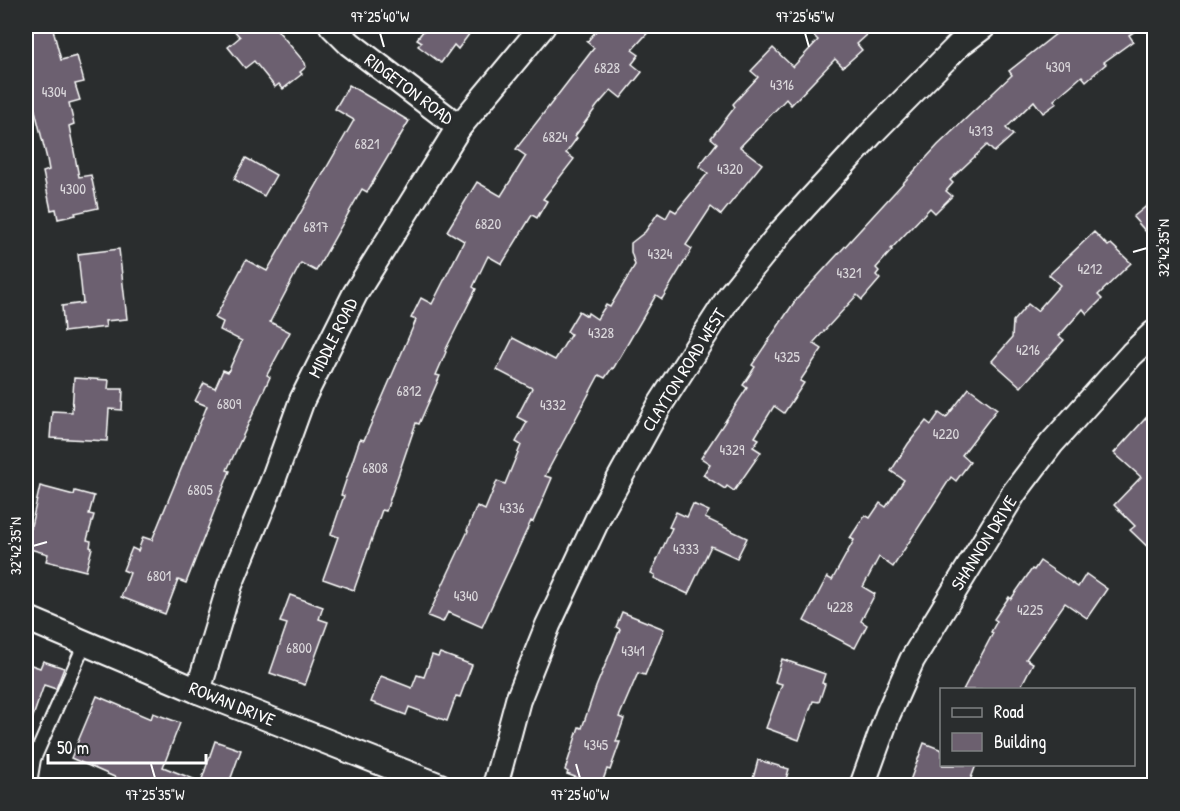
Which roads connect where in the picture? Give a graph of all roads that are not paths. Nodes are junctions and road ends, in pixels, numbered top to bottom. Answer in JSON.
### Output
{"nodes":[{"id":1,"x":332,"y":26,"type":"edge"},
{"id":2,"x":543,"y":26,"type":"edge"},
{"id":3,"x":984,"y":26,"type":"edge"},
{"id":4,"x":459,"y":127,"type":"junction"},
{"id":5,"x":1155,"y":333,"type":"edge"},
{"id":6,"x":26,"y":618,"type":"edge"},
{"id":7,"x":85,"y":643,"type":"junction"},
{"id":8,"x":198,"y":691,"type":"junction"},
{"id":9,"x":33,"y":786,"type":"edge"},
{"id":10,"x":440,"y":786,"type":"edge"},
{"id":11,"x":495,"y":786,"type":"edge"},
{"id":12,"x":862,"y":786,"type":"edge"}],
"edges":[{"from":1,"to":4,"type":"street","name":"RIDGETON ROAD"},
{"from":2,"to":4,"type":"street","name":"MIDDLE ROAD"},
{"from":3,"to":11,"type":"street","name":"CLAYTON ROAD WEST"},
{"from":4,"to":8,"type":"street","name":"MIDDLE ROAD"},
{"from":5,"to":12,"type":"street","name":"SHANNON DRIVE"},
{"from":6,"to":7,"type":"street","name":"ROWAN DRIVE"},
{"from":7,"to":8,"type":"street","name":"ROWAN DRIVE"},
{"from":7,"to":9,"type":"lane"},
{"from":8,"to":10,"type":"street","name":"ROWAN DRIVE"}]}
